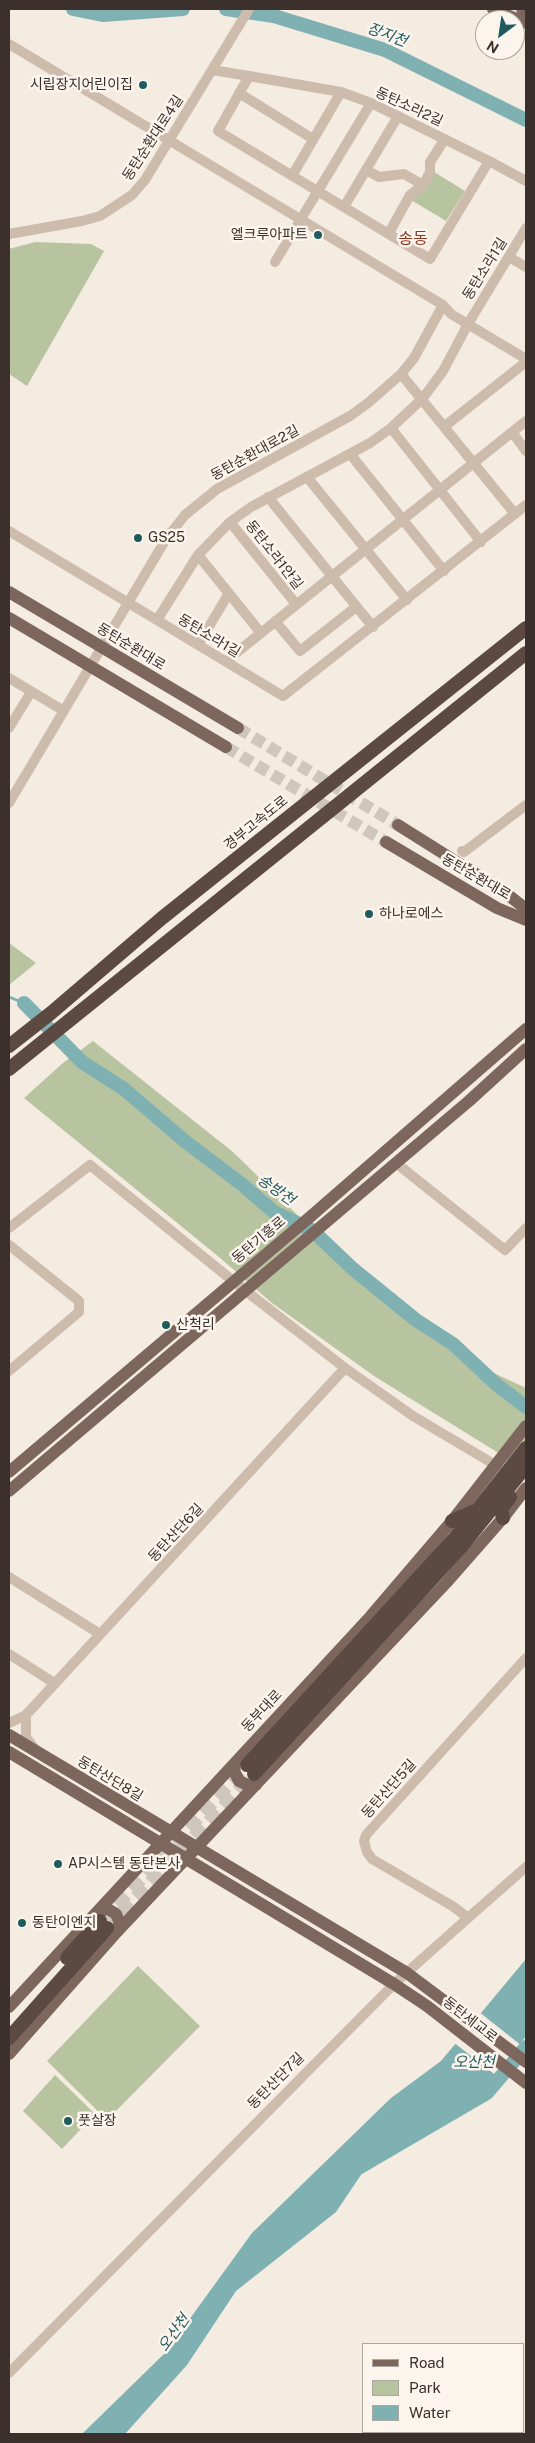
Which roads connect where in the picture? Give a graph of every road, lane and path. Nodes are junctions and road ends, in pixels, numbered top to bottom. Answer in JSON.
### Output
{"nodes":[{"id":1,"x":249,"y":9,"type":"edge"},
{"id":2,"x":492,"y":9,"type":"edge"},
{"id":3,"x":522,"y":9,"type":"edge"},
{"id":4,"x":526,"y":10,"type":"edge"},
{"id":5,"x":526,"y":23,"type":"edge"},
{"id":6,"x":9,"y":44,"type":"edge"},
{"id":7,"x":212,"y":70,"type":"junction"},
{"id":8,"x":249,"y":76,"type":"junction"},
{"id":9,"x":341,"y":92,"type":"junction"},
{"id":10,"x":239,"y":94,"type":"junction"},
{"id":11,"x":371,"y":103,"type":"junction"},
{"id":12,"x":398,"y":116,"type":"junction"},
{"id":13,"x":314,"y":139,"type":"junction"},
{"id":14,"x":445,"y":139,"type":"junction"},
{"id":15,"x":169,"y":140,"type":"junction"},
{"id":16,"x":489,"y":161,"type":"junction"},
{"id":17,"x":366,"y":170,"type":"junction"},
{"id":18,"x":292,"y":176,"type":"junction"},
{"id":19,"x":526,"y":181,"type":"edge"},
{"id":20,"x":423,"y":185,"type":"junction"},
{"id":21,"x":318,"y":191,"type":"junction"},
{"id":22,"x":344,"y":207,"type":"junction"},
{"id":23,"x":301,"y":219,"type":"junction"},
{"id":24,"x":526,"y":228,"type":"edge"},
{"id":25,"x":389,"y":233,"type":"junction"},
{"id":26,"x":9,"y":234,"type":"edge"},
{"id":27,"x":509,"y":256,"type":"junction"},
{"id":28,"x":275,"y":262,"type":"dead end"},
{"id":29,"x":526,"y":267,"type":"edge"},
{"id":30,"x":443,"y":304,"type":"junction"},
{"id":31,"x":468,"y":324,"type":"junction"},
{"id":32,"x":526,"y":360,"type":"edge"},
{"id":33,"x":401,"y":374,"type":"junction"},
{"id":34,"x":423,"y":398,"type":"junction"},
{"id":35,"x":526,"y":421,"type":"edge"},
{"id":36,"x":445,"y":426,"type":"junction"},
{"id":37,"x":391,"y":428,"type":"junction"},
{"id":38,"x":512,"y":432,"type":"junction"},
{"id":39,"x":526,"y":451,"type":"edge"},
{"id":40,"x":350,"y":455,"type":"junction"},
{"id":41,"x":474,"y":462,"type":"junction"},
{"id":42,"x":307,"y":477,"type":"junction"},
{"id":43,"x":440,"y":490,"type":"junction"},
{"id":44,"x":268,"y":497,"type":"junction"},
{"id":45,"x":526,"y":505,"type":"edge"},
{"id":46,"x":515,"y":514,"type":"junction"},
{"id":47,"x":402,"y":520,"type":"junction"},
{"id":48,"x":230,"y":522,"type":"junction"},
{"id":49,"x":9,"y":531,"type":"edge"},
{"id":50,"x":480,"y":542,"type":"junction"},
{"id":51,"x":365,"y":549,"type":"junction"},
{"id":52,"x":198,"y":555,"type":"junction"},
{"id":53,"x":444,"y":571,"type":"junction"},
{"id":54,"x":331,"y":576,"type":"junction"},
{"id":55,"x":9,"y":592,"type":"edge"},
{"id":56,"x":229,"y":593,"type":"junction"},
{"id":57,"x":407,"y":600,"type":"junction"},
{"id":58,"x":128,"y":603,"type":"junction"},
{"id":59,"x":296,"y":604,"type":"junction"},
{"id":60,"x":356,"y":607,"type":"junction"},
{"id":61,"x":9,"y":618,"type":"edge"},
{"id":62,"x":157,"y":620,"type":"junction"},
{"id":63,"x":275,"y":621,"type":"junction"},
{"id":64,"x":373,"y":627,"type":"junction"},
{"id":65,"x":526,"y":628,"type":"edge"},
{"id":66,"x":260,"y":632,"type":"junction"},
{"id":67,"x":198,"y":645,"type":"junction"},
{"id":68,"x":102,"y":647,"type":"junction"},
{"id":69,"x":526,"y":653,"type":"edge"},
{"id":70,"x":226,"y":661,"type":"junction"},
{"id":71,"x":90,"y":666,"type":"junction"},
{"id":72,"x":9,"y":678,"type":"edge"},
{"id":73,"x":32,"y":692,"type":"junction"},
{"id":74,"x":64,"y":711,"type":"junction"},
{"id":75,"x":9,"y":728,"type":"edge"},
{"id":76,"x":238,"y":728,"type":"tunnel mouth"},
{"id":77,"x":226,"y":747,"type":"tunnel mouth"},
{"id":78,"x":9,"y":803,"type":"edge"},
{"id":79,"x":526,"y":805,"type":"edge"},
{"id":80,"x":398,"y":825,"type":"tunnel mouth"},
{"id":81,"x":386,"y":842,"type":"tunnel mouth"},
{"id":82,"x":462,"y":851,"type":"dead end"},
{"id":83,"x":526,"y":909,"type":"edge"},
{"id":84,"x":526,"y":920,"type":"edge"},
{"id":85,"x":526,"y":1029,"type":"edge"},
{"id":86,"x":9,"y":1046,"type":"edge"},
{"id":87,"x":526,"y":1049,"type":"edge"},
{"id":88,"x":9,"y":1069,"type":"edge"},
{"id":89,"x":396,"y":1163,"type":"junction"},
{"id":90,"x":9,"y":1228,"type":"edge"},
{"id":91,"x":526,"y":1228,"type":"edge"},
{"id":92,"x":9,"y":1245,"type":"edge"},
{"id":93,"x":232,"y":1281,"type":"junction"},
{"id":94,"x":244,"y":1290,"type":"junction"},
{"id":95,"x":345,"y":1368,"type":"junction"},
{"id":96,"x":9,"y":1371,"type":"edge"},
{"id":97,"x":525,"y":1428,"type":"edge"},
{"id":98,"x":526,"y":1448,"type":"edge"},
{"id":99,"x":497,"y":1466,"type":"junction"},
{"id":100,"x":526,"y":1466,"type":"edge"},
{"id":101,"x":9,"y":1472,"type":"edge"},
{"id":102,"x":526,"y":1476,"type":"edge"},
{"id":103,"x":526,"y":1488,"type":"edge"},
{"id":104,"x":9,"y":1491,"type":"edge"},
{"id":105,"x":478,"y":1510,"type":"junction"},
{"id":106,"x":503,"y":1518,"type":"junction"},
{"id":107,"x":452,"y":1521,"type":"junction"},
{"id":108,"x":9,"y":1577,"type":"edge"},
{"id":109,"x":100,"y":1634,"type":"junction"},
{"id":110,"x":9,"y":1654,"type":"edge"},
{"id":111,"x":526,"y":1658,"type":"edge"},
{"id":112,"x":54,"y":1684,"type":"junction"},
{"id":113,"x":26,"y":1715,"type":"junction"},
{"id":114,"x":9,"y":1723,"type":"edge"},
{"id":115,"x":9,"y":1735,"type":"edge"},
{"id":116,"x":38,"y":1753,"type":"junction"},
{"id":117,"x":12,"y":1755,"type":"edge"},
{"id":118,"x":248,"y":1772,"type":"junction"},
{"id":119,"x":170,"y":1833,"type":"junction"},
{"id":120,"x":160,"y":1844,"type":"junction"},
{"id":121,"x":195,"y":1848,"type":"junction"},
{"id":122,"x":184,"y":1859,"type":"junction"},
{"id":123,"x":526,"y":1866,"type":"edge"},
{"id":124,"x":468,"y":1918,"type":"junction"},
{"id":125,"x":105,"y":1924,"type":"junction"},
{"id":126,"x":407,"y":1972,"type":"junction"},
{"id":127,"x":394,"y":1984,"type":"junction"},
{"id":128,"x":9,"y":2007,"type":"edge"},
{"id":129,"x":9,"y":2023,"type":"edge"},
{"id":130,"x":9,"y":2038,"type":"edge"},
{"id":131,"x":9,"y":2054,"type":"edge"},
{"id":132,"x":526,"y":2062,"type":"edge"},
{"id":133,"x":526,"y":2083,"type":"edge"},
{"id":134,"x":9,"y":2373,"type":"edge"}],
"edges":[{"from":1,"to":7,"type":"street","name":"동탄순환대로4길"},
{"from":2,"to":5,"type":"main road"},
{"from":3,"to":4,"type":"main road"},
{"from":6,"to":15,"type":"street","name":"동탄소라1길"},
{"from":7,"to":8,"type":"street","name":"동탄소라2길"},
{"from":7,"to":15,"type":"street","name":"동탄순환대로4길"},
{"from":8,"to":9,"type":"street","name":"동탄소라2길"},
{"from":8,"to":10,"type":"street"},
{"from":9,"to":11,"type":"street","name":"동탄소라2길"},
{"from":9,"to":13,"type":"street"},
{"from":10,"to":13,"type":"street"},
{"from":10,"to":18,"type":"street"},
{"from":11,"to":12,"type":"street","name":"동탄소라2길"},
{"from":11,"to":21,"type":"street"},
{"from":12,"to":14,"type":"street","name":"동탄소라2길"},
{"from":12,"to":17,"type":"street"},
{"from":13,"to":18,"type":"street"},
{"from":14,"to":16,"type":"street","name":"동탄소라2길"},
{"from":14,"to":20,"type":"street"},
{"from":15,"to":23,"type":"street","name":"동탄소라1길"},
{"from":15,"to":26,"type":"street","name":"동탄순환대로4길"},
{"from":16,"to":19,"type":"street","name":"동탄소라2길"},
{"from":16,"to":25,"type":"street"},
{"from":17,"to":20,"type":"street"},
{"from":17,"to":22,"type":"street"},
{"from":18,"to":21,"type":"street"},
{"from":20,"to":25,"type":"street"},
{"from":21,"to":22,"type":"street"},
{"from":21,"to":23,"type":"street"},
{"from":22,"to":25,"type":"street"},
{"from":23,"to":28,"type":"street"},
{"from":23,"to":30,"type":"street","name":"동탄소라1길"},
{"from":24,"to":27,"type":"street","name":"동탄소라1길"},
{"from":27,"to":29,"type":"street"},
{"from":27,"to":31,"type":"street","name":"동탄소라1길"},
{"from":30,"to":31,"type":"street","name":"동탄소라1길"},
{"from":30,"to":33,"type":"street","name":"동탄순환대로2길"},
{"from":31,"to":32,"type":"street"},
{"from":31,"to":34,"type":"street","name":"동탄소라1길"},
{"from":32,"to":36,"type":"street"},
{"from":33,"to":34,"type":"street"},
{"from":33,"to":58,"type":"street","name":"동탄순환대로2길"},
{"from":34,"to":36,"type":"street"},
{"from":34,"to":37,"type":"street","name":"동탄소라1길"},
{"from":35,"to":38,"type":"street","name":"동탄소라1안길"},
{"from":36,"to":41,"type":"street"},
{"from":37,"to":40,"type":"street","name":"동탄소라1길"},
{"from":37,"to":43,"type":"street"},
{"from":38,"to":39,"type":"street"},
{"from":38,"to":41,"type":"street","name":"동탄소라1안길"},
{"from":40,"to":42,"type":"street","name":"동탄소라1길"},
{"from":40,"to":47,"type":"street"},
{"from":41,"to":43,"type":"street","name":"동탄소라1안길"},
{"from":41,"to":46,"type":"street"},
{"from":42,"to":44,"type":"street","name":"동탄소라1길"},
{"from":42,"to":51,"type":"street"},
{"from":43,"to":47,"type":"street","name":"동탄소라1안길"},
{"from":43,"to":50,"type":"street"},
{"from":44,"to":48,"type":"street","name":"동탄소라1길"},
{"from":44,"to":54,"type":"street"},
{"from":45,"to":46,"type":"street","name":"동탄소라1길"},
{"from":46,"to":50,"type":"street","name":"동탄소라1길"},
{"from":47,"to":51,"type":"street","name":"동탄소라1안길"},
{"from":47,"to":53,"type":"street"},
{"from":48,"to":52,"type":"street","name":"동탄소라1길"},
{"from":48,"to":59,"type":"street","name":"동탄소라1안길"},
{"from":49,"to":58,"type":"street"},
{"from":50,"to":53,"type":"street","name":"동탄소라1길"},
{"from":51,"to":54,"type":"street","name":"동탄소라1안길"},
{"from":51,"to":57,"type":"street"},
{"from":52,"to":56,"type":"street"},
{"from":52,"to":62,"type":"street","name":"동탄소라1길"},
{"from":53,"to":57,"type":"street","name":"동탄소라1길"},
{"from":54,"to":59,"type":"street","name":"동탄소라1안길"},
{"from":54,"to":60,"type":"street"},
{"from":55,"to":68,"type":"main road","name":"동탄순환대로"},
{"from":56,"to":66,"type":"street"},
{"from":56,"to":67,"type":"street"},
{"from":57,"to":64,"type":"street","name":"동탄소라1길"},
{"from":58,"to":62,"type":"street"},
{"from":58,"to":68,"type":"street","name":"동탄순환대로2길"},
{"from":59,"to":63,"type":"street","name":"동탄소라1안길"},
{"from":60,"to":63,"type":"street"},
{"from":60,"to":64,"type":"street"},
{"from":61,"to":71,"type":"main road"},
{"from":62,"to":67,"type":"street","name":"동탄소라1길"},
{"from":63,"to":66,"type":"street","name":"동탄소라1안길"},
{"from":64,"to":70,"type":"street","name":"동탄소라1길"},
{"from":65,"to":86,"type":"highway","name":"경부고속도로"},
{"from":66,"to":70,"type":"street","name":"동탄소라1안길"},
{"from":67,"to":70,"type":"street","name":"동탄소라1길"},
{"from":68,"to":71,"type":"street","name":"동탄순환대로2길"},
{"from":68,"to":76,"type":"main road","name":"동탄순환대로"},
{"from":69,"to":88,"type":"highway"},
{"from":71,"to":74,"type":"street","name":"동탄순환대로2길"},
{"from":71,"to":77,"type":"main road"},
{"from":72,"to":73,"type":"street"},
{"from":73,"to":74,"type":"street"},
{"from":73,"to":75,"type":"street"},
{"from":74,"to":78,"type":"street","name":"동탄순환대로2길"},
{"from":79,"to":82,"type":"street"},
{"from":80,"to":83,"type":"main road","name":"동탄순환대로"},
{"from":81,"to":84,"type":"main road","name":"동탄순환대로"},
{"from":85,"to":93,"type":"main road","name":"동탄기흥로"},
{"from":87,"to":89,"type":"main road"},
{"from":89,"to":91,"type":"street"},
{"from":89,"to":94,"type":"main road"},
{"from":90,"to":93,"type":"street"},
{"from":92,"to":96,"type":"street"},
{"from":93,"to":94,"type":"street"},
{"from":93,"to":101,"type":"main road","name":"동탄기흥로"},
{"from":94,"to":95,"type":"street"},
{"from":94,"to":104,"type":"main road"},
{"from":95,"to":99,"type":"street"},
{"from":95,"to":109,"type":"street","name":"동탄산단6길"},
{"from":97,"to":99,"type":"main road","name":"동부대로"},
{"from":98,"to":105,"type":"highway","name":"동부대로"},
{"from":99,"to":107,"type":"main road","name":"동부대로"},
{"from":100,"to":118,"type":"highway","name":"동부대로"},
{"from":102,"to":106,"type":"highway"},
{"from":103,"to":106,"type":"main road","name":"동부대로"},
{"from":105,"to":107,"type":"highway"},
{"from":105,"to":118,"type":"highway","name":"동부대로"},
{"from":106,"to":118,"type":"main road","name":"동부대로"},
{"from":107,"to":118,"type":"main road","name":"동부대로"},
{"from":108,"to":109,"type":"street"},
{"from":109,"to":112,"type":"street","name":"동탄산단6길"},
{"from":110,"to":112,"type":"street"},
{"from":111,"to":124,"type":"street","name":"동탄산단5길"},
{"from":112,"to":113,"type":"street","name":"동탄산단6길"},
{"from":113,"to":114,"type":"street"},
{"from":113,"to":116,"type":"street"},
{"from":115,"to":116,"type":"main road","name":"동탄산단8길"},
{"from":116,"to":119,"type":"main road","name":"동탄산단8길"},
{"from":117,"to":120,"type":"main road"},
{"from":118,"to":119,"type":"main road","name":"동부대로"},
{"from":118,"to":121,"type":"main road","name":"동부대로"},
{"from":119,"to":120,"type":"main road","name":"동부대로"},
{"from":119,"to":121,"type":"main road","name":"동탄산단8길"},
{"from":120,"to":122,"type":"main road"},
{"from":120,"to":125,"type":"main road","name":"동부대로"},
{"from":121,"to":122,"type":"main road","name":"동부대로"},
{"from":121,"to":126,"type":"main road"},
{"from":122,"to":125,"type":"main road","name":"동부대로"},
{"from":122,"to":127,"type":"main road"},
{"from":123,"to":124,"type":"street"},
{"from":124,"to":126,"type":"street"},
{"from":125,"to":128,"type":"main road","name":"동부대로"},
{"from":125,"to":129,"type":"highway","name":"동부대로"},
{"from":125,"to":130,"type":"highway","name":"동부대로"},
{"from":125,"to":131,"type":"main road","name":"동부대로"},
{"from":126,"to":127,"type":"street","name":"동탄산단7길"},
{"from":126,"to":132,"type":"main road","name":"동탄세교로"},
{"from":127,"to":133,"type":"main road","name":"동탄세교로"},
{"from":127,"to":134,"type":"street","name":"동탄산단7길"}]}
